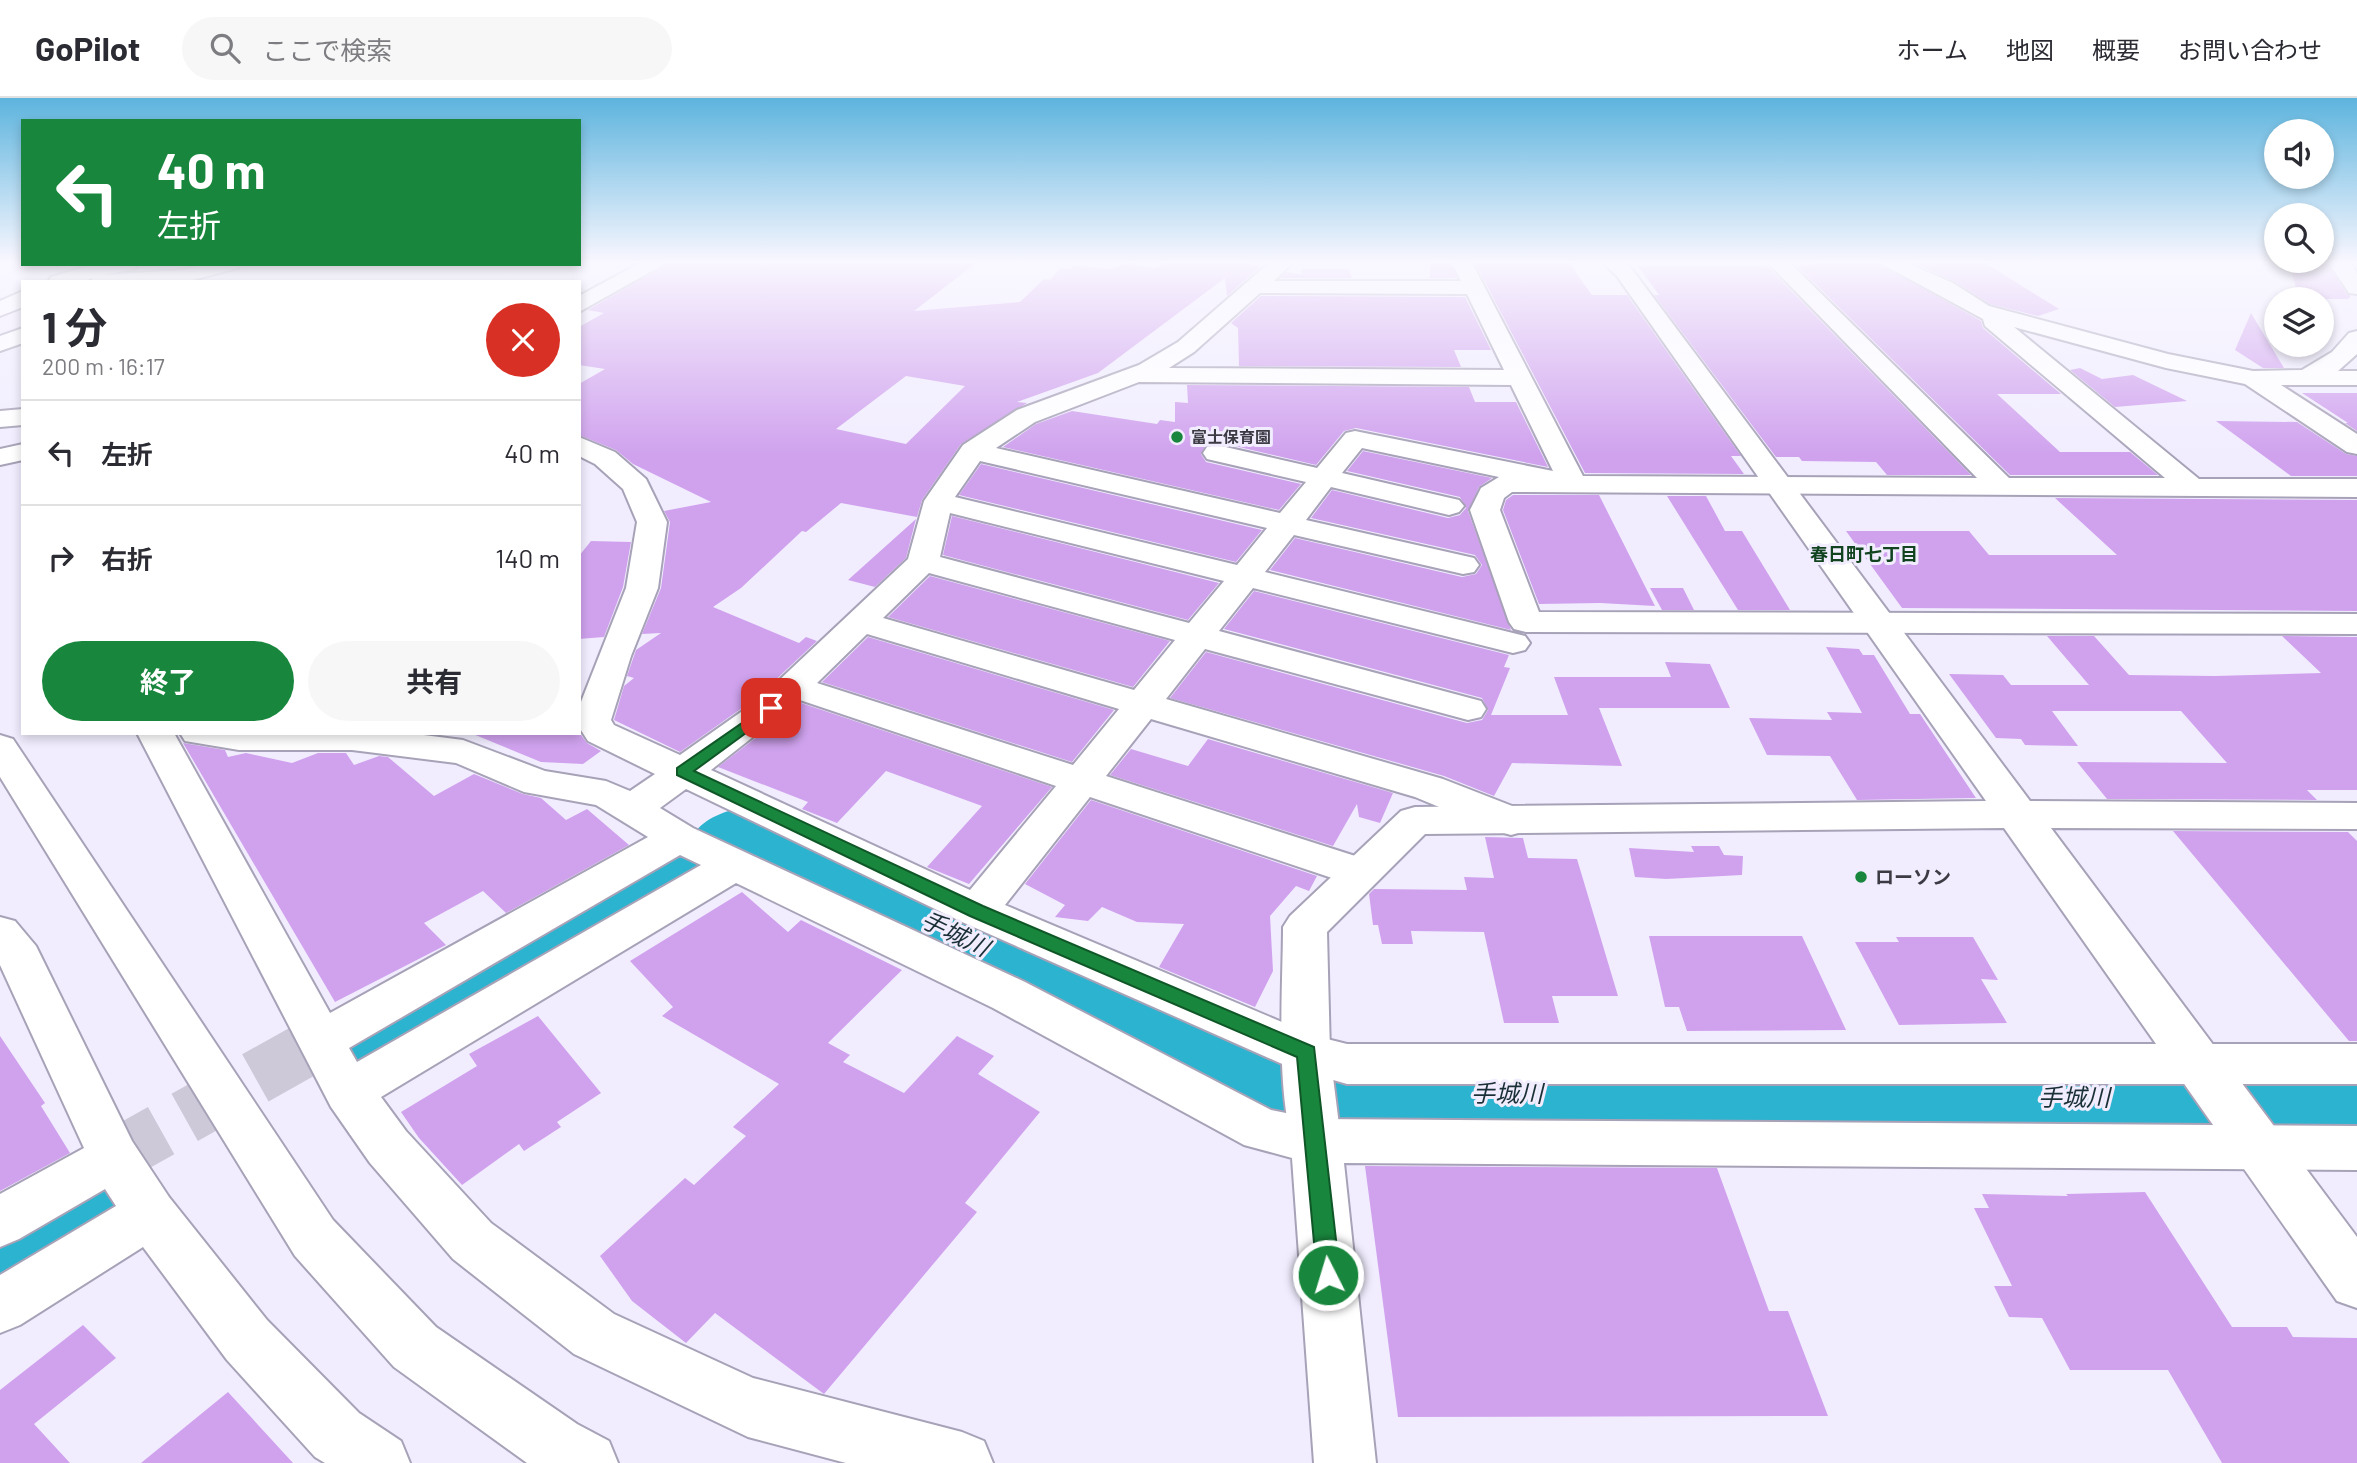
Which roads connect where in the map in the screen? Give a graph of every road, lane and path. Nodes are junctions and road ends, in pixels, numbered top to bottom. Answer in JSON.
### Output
{"nodes":[{"id":1,"x":1210,"y":327,"type":"edge"},
{"id":2,"x":1493,"y":327,"type":"edge"},
{"id":3,"x":1664,"y":327,"type":"edge"},
{"id":4,"x":1842,"y":327,"type":"edge"},
{"id":5,"x":2000,"y":327,"type":"edge"},
{"id":6,"x":2039,"y":327,"type":"edge"},
{"id":7,"x":21,"y":336,"type":"edge"},
{"id":8,"x":2357,"y":338,"type":"edge"},
{"id":9,"x":0,"y":344,"type":"edge"},
{"id":10,"x":1137,"y":374,"type":"junction"},
{"id":11,"x":1519,"y":378,"type":"junction"},
{"id":12,"x":2253,"y":378,"type":"junction"},
{"id":13,"x":2304,"y":378,"type":"junction"},
{"id":14,"x":2357,"y":378,"type":"edge"},
{"id":15,"x":21,"y":417,"type":"edge"},
{"id":16,"x":0,"y":419,"type":"edge"},
{"id":17,"x":581,"y":446,"type":"edge"},
{"id":18,"x":2357,"y":446,"type":"edge"},
{"id":19,"x":973,"y":451,"type":"junction"},
{"id":20,"x":21,"y":452,"type":"edge"},
{"id":21,"x":1217,"y":453,"type":"dead end"},
{"id":22,"x":0,"y":457,"type":"edge"},
{"id":23,"x":1325,"y":477,"type":"junction"},
{"id":24,"x":1573,"y":484,"type":"junction"},
{"id":25,"x":1779,"y":486,"type":"junction"},
{"id":26,"x":2002,"y":487,"type":"junction"},
{"id":27,"x":2193,"y":488,"type":"junction"},
{"id":28,"x":2357,"y":488,"type":"edge"},
{"id":29,"x":938,"y":501,"type":"junction"},
{"id":30,"x":1448,"y":506,"type":"dead end"},
{"id":31,"x":1289,"y":523,"type":"junction"},
{"id":32,"x":923,"y":562,"type":"junction"},
{"id":33,"x":1463,"y":565,"type":"dead end"},
{"id":34,"x":1247,"y":576,"type":"junction"},
{"id":35,"x":1878,"y":621,"type":"junction"},
{"id":36,"x":861,"y":622,"type":"junction"},
{"id":37,"x":2357,"y":624,"type":"edge"},
{"id":38,"x":1197,"y":638,"type":"junction"},
{"id":39,"x":1513,"y":643,"type":"dead end"},
{"id":40,"x":795,"y":687,"type":"junction"},
{"id":41,"x":1142,"y":704,"type":"junction"},
{"id":42,"x":1468,"y":709,"type":"dead end"},
{"id":43,"x":156,"y":735,"type":"edge"},
{"id":44,"x":215,"y":735,"type":"edge"},
{"id":45,"x":0,"y":747,"type":"edge"},
{"id":46,"x":682,"y":771,"type":"junction"},
{"id":47,"x":1078,"y":782,"type":"junction"},
{"id":48,"x":632,"y":809,"type":"junction"},
{"id":49,"x":2017,"y":814,"type":"junction"},
{"id":50,"x":2357,"y":816,"type":"edge"},
{"id":51,"x":1511,"y":821,"type":"junction"},
{"id":52,"x":679,"y":838,"type":"junction"},
{"id":53,"x":734,"y":865,"type":"junction"},
{"id":54,"x":1359,"y":872,"type":"junction"},
{"id":55,"x":977,"y":911,"type":"junction"},
{"id":56,"x":0,"y":933,"type":"edge"},
{"id":57,"x":323,"y":1040,"type":"junction"},
{"id":58,"x":1308,"y":1061,"type":"junction"},
{"id":59,"x":2357,"y":1064,"type":"edge"},
{"id":60,"x":2205,"y":1072,"type":"junction"},
{"id":61,"x":348,"y":1092,"type":"junction"},
{"id":62,"x":1316,"y":1133,"type":"junction"},
{"id":63,"x":2255,"y":1140,"type":"junction"},
{"id":64,"x":2357,"y":1148,"type":"edge"},
{"id":65,"x":114,"y":1157,"type":"junction"},
{"id":66,"x":150,"y":1214,"type":"junction"},
{"id":67,"x":0,"y":1222,"type":"edge"},
{"id":68,"x":2357,"y":1282,"type":"edge"},
{"id":69,"x":0,"y":1306,"type":"edge"},
{"id":70,"x":379,"y":1463,"type":"edge"},
{"id":71,"x":587,"y":1463,"type":"edge"},
{"id":72,"x":962,"y":1463,"type":"edge"},
{"id":73,"x":1345,"y":1463,"type":"edge"}],
"edges":[{"from":1,"to":10,"type":"street"},
{"from":2,"to":11,"type":"street"},
{"from":3,"to":25,"type":"street"},
{"from":4,"to":26,"type":"street"},
{"from":5,"to":27,"type":"street"},
{"from":6,"to":12,"type":"street"},
{"from":7,"to":9,"type":"street"},
{"from":8,"to":13,"type":"street"},
{"from":10,"to":11,"type":"street"},
{"from":10,"to":19,"type":"street"},
{"from":11,"to":24,"type":"street"},
{"from":12,"to":13,"type":"street"},
{"from":12,"to":18,"type":"street"},
{"from":13,"to":14,"type":"street"},
{"from":15,"to":16,"type":"street"},
{"from":17,"to":46,"type":"street"},
{"from":19,"to":29,"type":"street"},
{"from":19,"to":31,"type":"street"},
{"from":20,"to":22,"type":"street"},
{"from":21,"to":23,"type":"street"},
{"from":23,"to":24,"type":"street"},
{"from":23,"to":30,"type":"street"},
{"from":23,"to":31,"type":"street"},
{"from":24,"to":25,"type":"street"},
{"from":24,"to":35,"type":"street"},
{"from":25,"to":26,"type":"street"},
{"from":25,"to":35,"type":"street"},
{"from":26,"to":27,"type":"street"},
{"from":27,"to":28,"type":"street"},
{"from":29,"to":32,"type":"street"},
{"from":29,"to":34,"type":"street"},
{"from":31,"to":33,"type":"street"},
{"from":31,"to":34,"type":"street"},
{"from":32,"to":36,"type":"street"},
{"from":32,"to":38,"type":"street"},
{"from":34,"to":38,"type":"street"},
{"from":34,"to":39,"type":"street"},
{"from":35,"to":37,"type":"street"},
{"from":35,"to":49,"type":"street"},
{"from":36,"to":40,"type":"street"},
{"from":36,"to":41,"type":"street"},
{"from":38,"to":41,"type":"street"},
{"from":38,"to":42,"type":"street"},
{"from":40,"to":46,"type":"street"},
{"from":40,"to":47,"type":"street"},
{"from":41,"to":47,"type":"street"},
{"from":41,"to":51,"type":"street"},
{"from":43,"to":57,"type":"street"},
{"from":44,"to":48,"type":"street"},
{"from":45,"to":71,"type":"street"},
{"from":46,"to":48,"type":"street"},
{"from":46,"to":55,"type":"street"},
{"from":47,"to":54,"type":"street"},
{"from":47,"to":55,"type":"street"},
{"from":48,"to":52,"type":"street"},
{"from":49,"to":50,"type":"street"},
{"from":49,"to":51,"type":"street"},
{"from":49,"to":60,"type":"street"},
{"from":51,"to":54,"type":"street"},
{"from":52,"to":53,"type":"street"},
{"from":52,"to":57,"type":"street"},
{"from":53,"to":61,"type":"street"},
{"from":53,"to":62,"type":"street"},
{"from":54,"to":58,"type":"street"},
{"from":55,"to":58,"type":"street"},
{"from":56,"to":65,"type":"street"},
{"from":57,"to":61,"type":"street"},
{"from":58,"to":60,"type":"street"},
{"from":58,"to":62,"type":"street"},
{"from":59,"to":60,"type":"street"},
{"from":60,"to":63,"type":"street"},
{"from":61,"to":72,"type":"street"},
{"from":62,"to":63,"type":"street"},
{"from":62,"to":73,"type":"street"},
{"from":63,"to":64,"type":"street"},
{"from":63,"to":68,"type":"street"},
{"from":65,"to":66,"type":"street"},
{"from":65,"to":67,"type":"street"},
{"from":66,"to":69,"type":"street"},
{"from":66,"to":70,"type":"street"}]}
